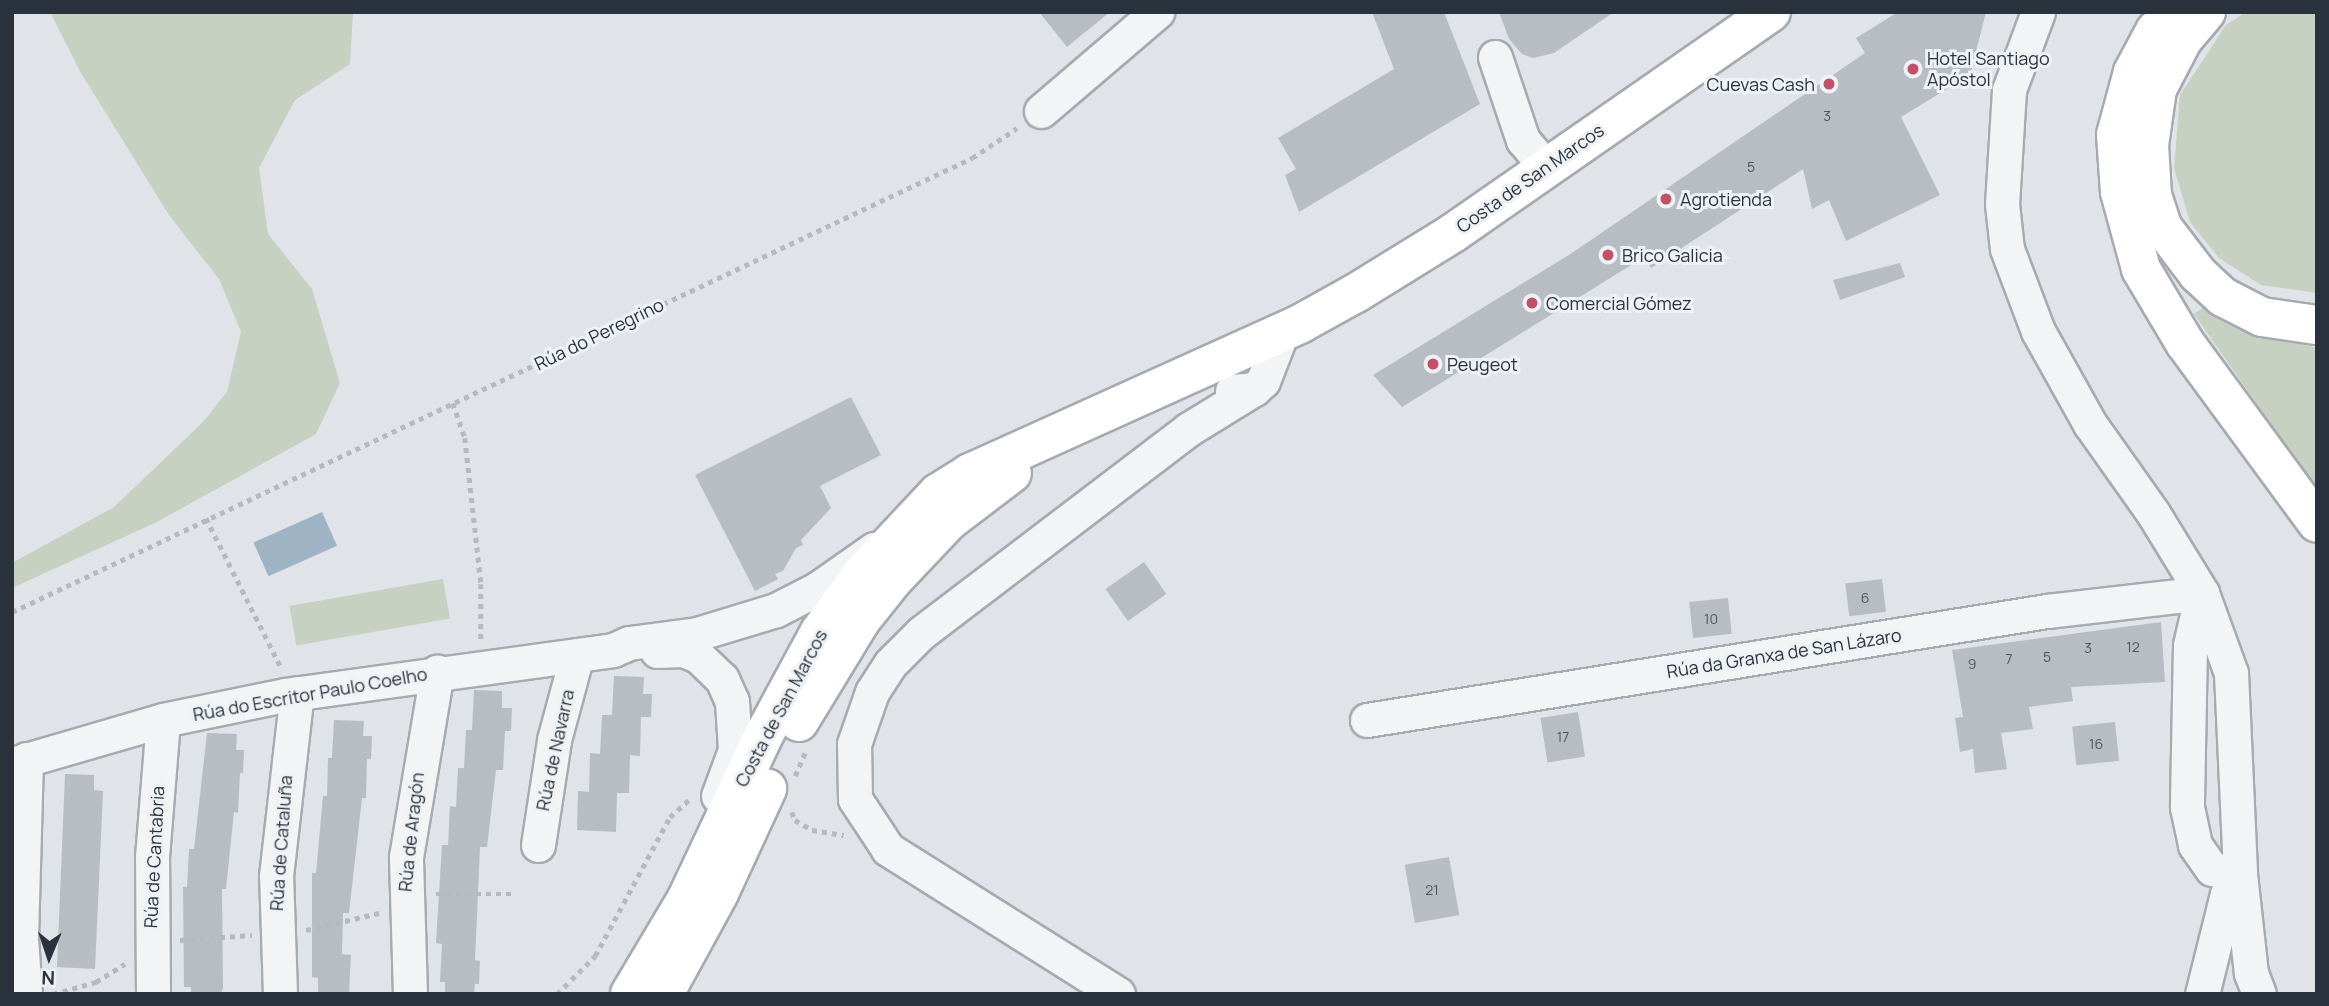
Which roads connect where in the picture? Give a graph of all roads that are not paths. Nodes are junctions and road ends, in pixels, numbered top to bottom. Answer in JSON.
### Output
{"nodes":[{"id":1,"x":1157,"y":12,"type":"edge"},
{"id":2,"x":1771,"y":12,"type":"edge"},
{"id":3,"x":2038,"y":12,"type":"edge"},
{"id":4,"x":2173,"y":12,"type":"edge"},
{"id":5,"x":2206,"y":12,"type":"edge"},
{"id":6,"x":1495,"y":57,"type":"dead end"},
{"id":7,"x":1041,"y":111,"type":"road end"},
{"id":8,"x":1546,"y":167,"type":"junction"},
{"id":9,"x":2317,"y":325,"type":"edge"},
{"id":10,"x":1282,"y":332,"type":"junction"},
{"id":11,"x":1207,"y":378,"type":"junction"},
{"id":12,"x":1254,"y":389,"type":"junction"},
{"id":13,"x":1189,"y":429,"type":"junction"},
{"id":14,"x":1064,"y":433,"type":"junction"},
{"id":15,"x":2317,"y":523,"type":"edge"},
{"id":16,"x":899,"y":533,"type":"junction"},
{"id":17,"x":2202,"y":593,"type":"junction"},
{"id":18,"x":613,"y":650,"type":"junction"},
{"id":19,"x":577,"y":655,"type":"junction"},
{"id":20,"x":437,"y":672,"type":"junction"},
{"id":21,"x":290,"y":682,"type":"junction"},
{"id":22,"x":163,"y":720,"type":"junction"},
{"id":23,"x":1367,"y":720,"type":"dead end"},
{"id":24,"x":19,"y":762,"type":"edge"},
{"id":25,"x":538,"y":845,"type":"dead end"},
{"id":26,"x":2240,"y":874,"type":"junction"},
{"id":27,"x":686,"y":900,"type":"junction"},
{"id":28,"x":25,"y":994,"type":"edge"},
{"id":29,"x":153,"y":994,"type":"edge"},
{"id":30,"x":280,"y":994,"type":"edge"},
{"id":31,"x":410,"y":994,"type":"edge"},
{"id":32,"x":630,"y":994,"type":"edge"},
{"id":33,"x":664,"y":994,"type":"edge"},
{"id":34,"x":1118,"y":994,"type":"edge"},
{"id":35,"x":2202,"y":994,"type":"edge"},
{"id":36,"x":2259,"y":994,"type":"edge"}],
"edges":[{"from":1,"to":7,"type":"street"},
{"from":2,"to":8,"type":"main road","name":"Costa de San Marcos"},
{"from":3,"to":17,"type":"street"},
{"from":4,"to":15,"type":"main road"},
{"from":5,"to":9,"type":"main road"},
{"from":6,"to":8,"type":"street"},
{"from":8,"to":10,"type":"main road","name":"Costa de San Marcos"},
{"from":10,"to":11,"type":"main road","name":"Costa de San Marcos"},
{"from":10,"to":12,"type":"street"},
{"from":11,"to":12,"type":"street"},
{"from":11,"to":13,"type":"street"},
{"from":11,"to":14,"type":"main road","name":"Costa de San Marcos"},
{"from":12,"to":13,"type":"street"},
{"from":13,"to":34,"type":"street"},
{"from":14,"to":16,"type":"main road","name":"Costa de San Marcos"},
{"from":14,"to":33,"type":"main road","name":"Costa de San Marcos"},
{"from":16,"to":18,"type":"street","name":"Rúa do Escritor Paulo Coelho"},
{"from":16,"to":27,"type":"main road","name":"Costa de San Marcos"},
{"from":17,"to":23,"type":"street","name":"Rúa da Granxa de San Lázaro"},
{"from":17,"to":26,"type":"street"},
{"from":17,"to":26,"type":"street"},
{"from":18,"to":19,"type":"street","name":"Rúa do Escritor Paulo Coelho"},
{"from":18,"to":27,"type":"street","name":"Rúa do Escritor Paulo Coelho"},
{"from":19,"to":20,"type":"street","name":"Rúa do Escritor Paulo Coelho"},
{"from":19,"to":25,"type":"street","name":"Rúa de Navarra"},
{"from":20,"to":21,"type":"street","name":"Rúa do Escritor Paulo Coelho"},
{"from":20,"to":31,"type":"street","name":"Rúa de Aragón"},
{"from":21,"to":22,"type":"street","name":"Rúa do Escritor Paulo Coelho"},
{"from":21,"to":30,"type":"street","name":"Rúa de Cataluña"},
{"from":22,"to":24,"type":"street","name":"Rúa do Escritor Paulo Coelho"},
{"from":22,"to":29,"type":"street","name":"Rúa de Cantabria"},
{"from":24,"to":28,"type":"street"},
{"from":26,"to":35,"type":"street"},
{"from":26,"to":36,"type":"street"},
{"from":27,"to":32,"type":"main road","name":"Costa de San Marcos"}]}
